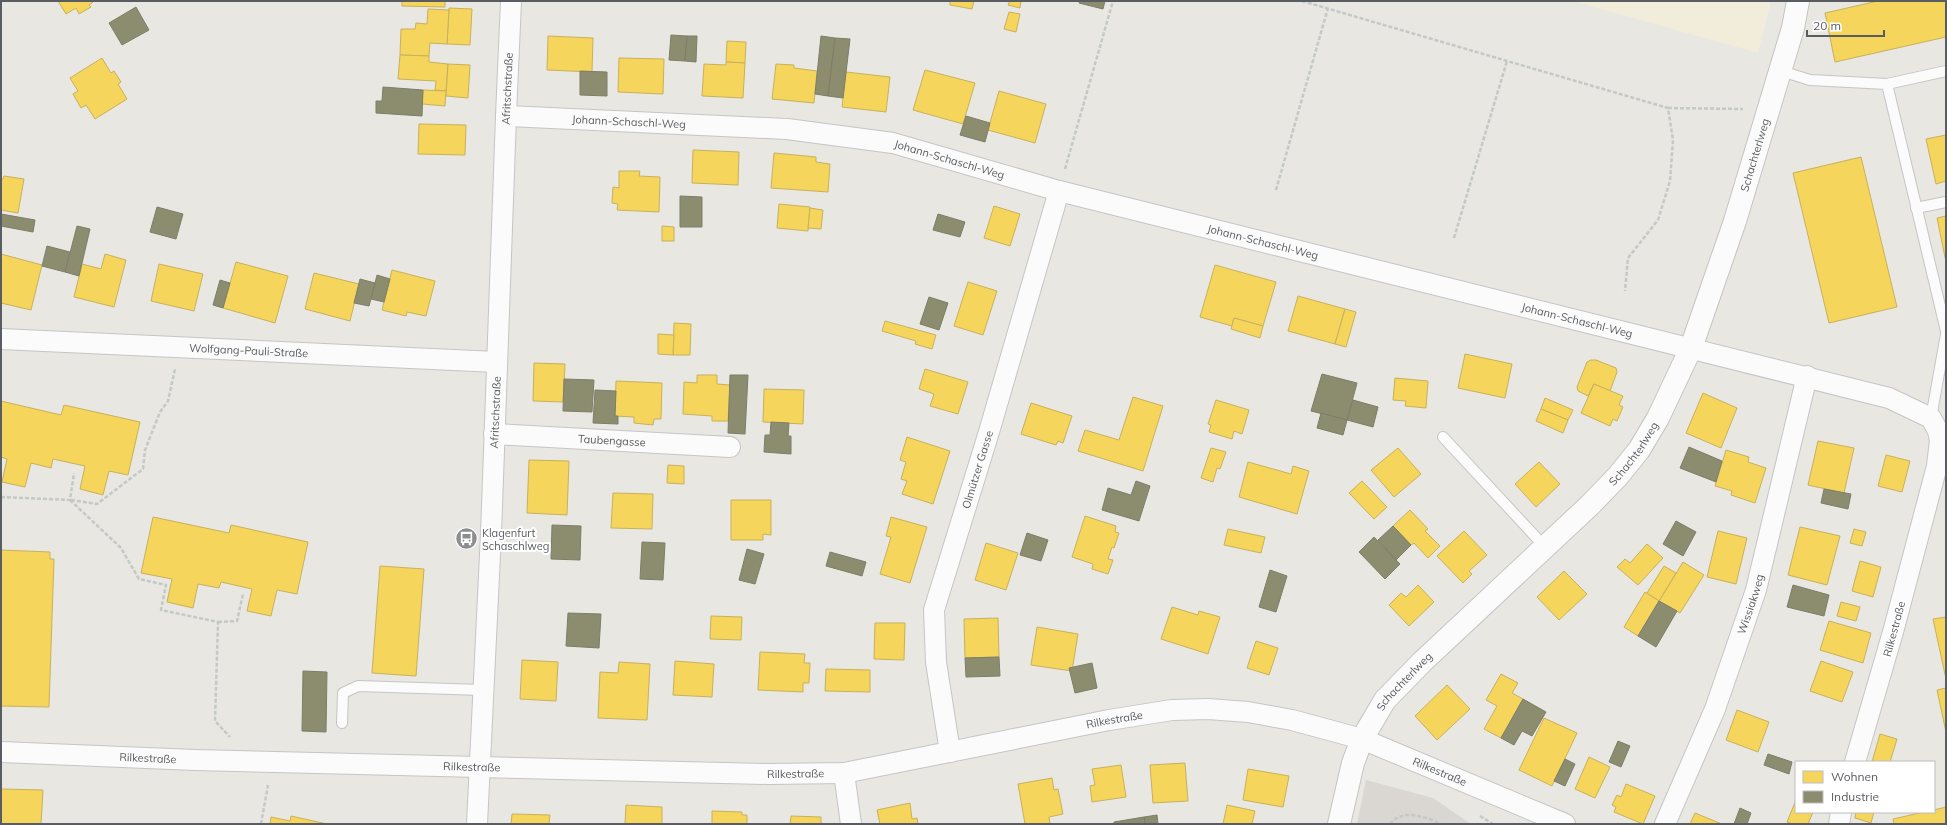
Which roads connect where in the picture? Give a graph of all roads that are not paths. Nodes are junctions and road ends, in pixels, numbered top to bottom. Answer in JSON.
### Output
{"nodes":[{"id":1,"x":512,"y":1,"type":"edge"},
{"id":2,"x":1798,"y":1,"type":"edge"},
{"id":3,"x":1781,"y":71,"type":"junction"},
{"id":4,"x":1946,"y":71,"type":"edge"},
{"id":5,"x":1887,"y":84,"type":"junction"},
{"id":6,"x":506,"y":116,"type":"junction"},
{"id":7,"x":1059,"y":191,"type":"junction"},
{"id":8,"x":1946,"y":202,"type":"edge"},
{"id":9,"x":1916,"y":208,"type":"junction"},
{"id":10,"x":1946,"y":331,"type":"edge"},
{"id":11,"x":1946,"y":334,"type":"edge"},
{"id":12,"x":1,"y":339,"type":"edge"},
{"id":13,"x":1691,"y":348,"type":"junction"},
{"id":14,"x":497,"y":362,"type":"junction"},
{"id":15,"x":1807,"y":376,"type":"junction"},
{"id":16,"x":1931,"y":418,"type":"junction"},
{"id":17,"x":494,"y":434,"type":"junction"},
{"id":18,"x":1442,"y":437,"type":"dead end"},
{"id":19,"x":730,"y":446,"type":"dead end"},
{"id":20,"x":1546,"y":547,"type":"junction"},
{"id":21,"x":482,"y":690,"type":"junction"},
{"id":22,"x":342,"y":723,"type":"dead end"},
{"id":23,"x":1362,"y":739,"type":"junction"},
{"id":24,"x":1,"y":752,"type":"edge"},
{"id":25,"x":950,"y":752,"type":"junction"},
{"id":26,"x":1855,"y":761,"type":"edge"},
{"id":27,"x":480,"y":766,"type":"junction"},
{"id":28,"x":844,"y":773,"type":"junction"},
{"id":29,"x":1842,"y":813,"type":"edge"},
{"id":30,"x":477,"y":824,"type":"edge"},
{"id":31,"x":851,"y":824,"type":"edge"},
{"id":32,"x":1339,"y":824,"type":"edge"},
{"id":33,"x":1565,"y":824,"type":"edge"},
{"id":34,"x":1665,"y":824,"type":"edge"},
{"id":35,"x":1839,"y":824,"type":"edge"}],
"edges":[{"from":1,"to":6,"type":"street","name":"Afritschstraße"},
{"from":2,"to":3,"type":"street","name":"Schachterlweg"},
{"from":3,"to":5,"type":"lane"},
{"from":3,"to":13,"type":"street","name":"Schachterlweg"},
{"from":4,"to":5,"type":"lane"},
{"from":5,"to":9,"type":"lane"},
{"from":6,"to":7,"type":"street","name":"Johann-Schaschl-Weg"},
{"from":6,"to":14,"type":"street","name":"Afritschstraße"},
{"from":7,"to":13,"type":"street","name":"Johann-Schaschl-Weg"},
{"from":7,"to":25,"type":"street","name":"Olmützer Gasse"},
{"from":8,"to":9,"type":"lane"},
{"from":9,"to":10,"type":"lane"},
{"from":11,"to":16,"type":"lane"},
{"from":12,"to":14,"type":"street","name":"Wolfgang-Pauli-Straße"},
{"from":13,"to":15,"type":"street","name":"Johann-Schaschl-Weg"},
{"from":13,"to":20,"type":"street","name":"Schachterlweg"},
{"from":14,"to":17,"type":"street","name":"Afritschstraße"},
{"from":15,"to":16,"type":"street","name":"Johann-Schaschl-Weg"},
{"from":15,"to":34,"type":"street","name":"Wissiakweg"},
{"from":16,"to":26,"type":"street","name":"Rilkestraße"},
{"from":17,"to":19,"type":"street","name":"Taubengasse"},
{"from":17,"to":21,"type":"street","name":"Afritschstraße"},
{"from":18,"to":20,"type":"lane"},
{"from":20,"to":23,"type":"street","name":"Schachterlweg"},
{"from":21,"to":22,"type":"lane"},
{"from":21,"to":27,"type":"street","name":"Afritschstraße"},
{"from":23,"to":25,"type":"street","name":"Rilkestraße"},
{"from":23,"to":32,"type":"street","name":"Schachterlweg"},
{"from":23,"to":33,"type":"street","name":"Rilkestraße"},
{"from":24,"to":27,"type":"street","name":"Rilkestraße"},
{"from":25,"to":28,"type":"street","name":"Rilkestraße"},
{"from":27,"to":28,"type":"street","name":"Rilkestraße"},
{"from":27,"to":30,"type":"street","name":"Afritschstraße"},
{"from":28,"to":31,"type":"street"},
{"from":29,"to":35,"type":"street"}]}
